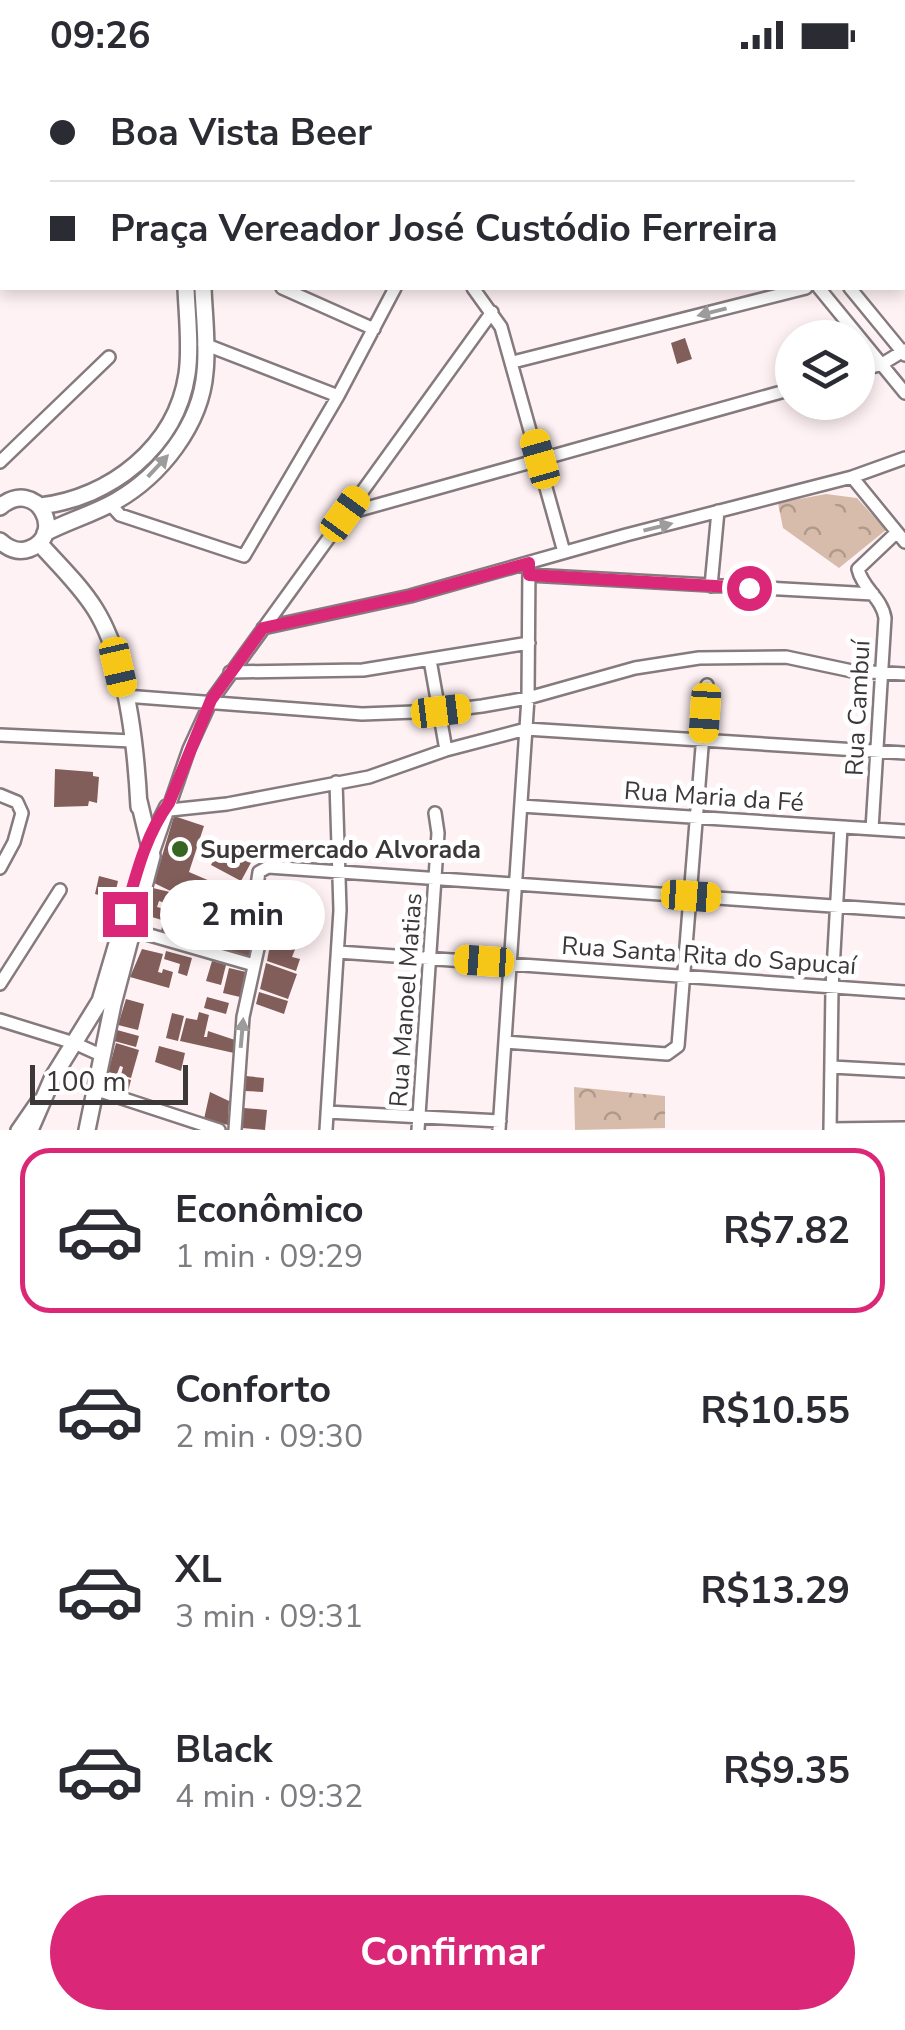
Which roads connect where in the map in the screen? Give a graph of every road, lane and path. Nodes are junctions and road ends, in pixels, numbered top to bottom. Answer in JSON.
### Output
{"nodes":[{"id":1,"x":186,"y":290,"type":"edge"},
{"id":2,"x":203,"y":290,"type":"edge"},
{"id":3,"x":286,"y":290,"type":"edge"},
{"id":4,"x":393,"y":290,"type":"edge"},
{"id":5,"x":475,"y":290,"type":"edge"},
{"id":6,"x":798,"y":290,"type":"edge"},
{"id":7,"x":821,"y":290,"type":"edge"},
{"id":8,"x":852,"y":290,"type":"edge"},
{"id":9,"x":492,"y":312,"type":"junction"},
{"id":10,"x":374,"y":329,"type":"junction"},
{"id":11,"x":187,"y":343,"type":"junction"},
{"id":12,"x":204,"y":344,"type":"junction"},
{"id":13,"x":904,"y":352,"type":"edge"},
{"id":14,"x":109,"y":357,"type":"dead end"},
{"id":15,"x":513,"y":362,"type":"junction"},
{"id":16,"x":882,"y":364,"type":"junction"},
{"id":17,"x":875,"y":366,"type":"edge"},
{"id":18,"x":905,"y":393,"type":"edge"},
{"id":19,"x":775,"y":394,"type":"edge"},
{"id":20,"x":338,"y":396,"type":"junction"},
{"id":21,"x":905,"y":458,"type":"edge"},
{"id":22,"x":540,"y":459,"type":"junction"},
{"id":23,"x":0,"y":462,"type":"edge"},
{"id":24,"x":852,"y":477,"type":"junction"},
{"id":25,"x":1,"y":503,"type":"edge"},
{"id":26,"x":110,"y":504,"type":"junction"},
{"id":27,"x":40,"y":506,"type":"junction"},
{"id":28,"x":718,"y":511,"type":"junction"},
{"id":29,"x":345,"y":514,"type":"junction"},
{"id":30,"x":901,"y":537,"type":"edge"},
{"id":31,"x":42,"y":538,"type":"junction"},
{"id":32,"x":0,"y":541,"type":"edge"},
{"id":33,"x":564,"y":552,"type":"junction"},
{"id":34,"x":529,"y":569,"type":"junction"},
{"id":35,"x":711,"y":586,"type":"junction"},
{"id":36,"x":873,"y":594,"type":"junction"},
{"id":37,"x":263,"y":628,"type":"junction"},
{"id":38,"x":529,"y":644,"type":"junction"},
{"id":39,"x":430,"y":660,"type":"junction"},
{"id":40,"x":230,"y":672,"type":"junction"},
{"id":41,"x":880,"y":672,"type":"junction"},
{"id":42,"x":905,"y":674,"type":"edge"},
{"id":43,"x":707,"y":685,"type":"dead end"},
{"id":44,"x":125,"y":696,"type":"junction"},
{"id":45,"x":528,"y":698,"type":"junction"},
{"id":46,"x":211,"y":700,"type":"junction"},
{"id":47,"x":441,"y":711,"type":"junction"},
{"id":48,"x":526,"y":729,"type":"junction"},
{"id":49,"x":0,"y":735,"type":"edge"},
{"id":50,"x":703,"y":740,"type":"junction"},
{"id":51,"x":132,"y":741,"type":"junction"},
{"id":52,"x":446,"y":750,"type":"junction"},
{"id":53,"x":876,"y":751,"type":"junction"},
{"id":54,"x":905,"y":752,"type":"edge"},
{"id":55,"x":336,"y":782,"type":"junction"},
{"id":56,"x":0,"y":795,"type":"edge"},
{"id":57,"x":521,"y":806,"type":"junction"},
{"id":58,"x":156,"y":809,"type":"junction"},
{"id":59,"x":435,"y":814,"type":"dead end"},
{"id":60,"x":697,"y":818,"type":"junction"},
{"id":61,"x":840,"y":826,"type":"junction"},
{"id":62,"x":872,"y":828,"type":"junction"},
{"id":63,"x":905,"y":830,"type":"edge"},
{"id":64,"x":148,"y":850,"type":"junction"},
{"id":65,"x":0,"y":868,"type":"edge"},
{"id":66,"x":339,"y":874,"type":"junction"},
{"id":67,"x":435,"y":880,"type":"junction"},
{"id":68,"x":516,"y":885,"type":"junction"},
{"id":69,"x":60,"y":890,"type":"dead end"},
{"id":70,"x":691,"y":896,"type":"junction"},
{"id":71,"x":837,"y":906,"type":"junction"},
{"id":72,"x":905,"y":911,"type":"edge"},
{"id":73,"x":127,"y":928,"type":"junction"},
{"id":74,"x":338,"y":952,"type":"junction"},
{"id":75,"x":430,"y":958,"type":"junction"},
{"id":76,"x":510,"y":963,"type":"junction"},
{"id":77,"x":254,"y":966,"type":"junction"},
{"id":78,"x":685,"y":974,"type":"junction"},
{"id":79,"x":0,"y":984,"type":"edge"},
{"id":80,"x":832,"y":988,"type":"junction"},
{"id":81,"x":905,"y":992,"type":"edge"},
{"id":82,"x":93,"y":1013,"type":"junction"},
{"id":83,"x":110,"y":1019,"type":"junction"},
{"id":84,"x":0,"y":1020,"type":"edge"},
{"id":85,"x":74,"y":1042,"type":"junction"},
{"id":86,"x":505,"y":1042,"type":"junction"},
{"id":87,"x":103,"y":1056,"type":"junction"},
{"id":88,"x":832,"y":1067,"type":"junction"},
{"id":89,"x":905,"y":1071,"type":"edge"},
{"id":90,"x":53,"y":1076,"type":"junction"},
{"id":91,"x":97,"y":1090,"type":"junction"},
{"id":92,"x":327,"y":1112,"type":"junction"},
{"id":93,"x":419,"y":1124,"type":"edge"},
{"id":94,"x":499,"y":1126,"type":"edge"},
{"id":95,"x":905,"y":1128,"type":"edge"},
{"id":96,"x":17,"y":1130,"type":"edge"},
{"id":97,"x":30,"y":1130,"type":"edge"},
{"id":98,"x":88,"y":1130,"type":"edge"},
{"id":99,"x":219,"y":1130,"type":"edge"},
{"id":100,"x":234,"y":1130,"type":"edge"},
{"id":101,"x":326,"y":1130,"type":"edge"},
{"id":102,"x":830,"y":1130,"type":"edge"}],
"edges":[{"from":1,"to":11,"type":"main road"},
{"from":2,"to":12,"type":"main road"},
{"from":3,"to":10,"type":"street"},
{"from":4,"to":10,"type":"street"},
{"from":5,"to":9,"type":"street"},
{"from":6,"to":15,"type":"street","one_way":true},
{"from":7,"to":16,"type":"street"},
{"from":8,"to":13,"type":"street"},
{"from":9,"to":15,"type":"street"},
{"from":9,"to":29,"type":"street"},
{"from":10,"to":20,"type":"street"},
{"from":11,"to":12,"type":"main road"},
{"from":11,"to":27,"type":"main road"},
{"from":12,"to":20,"type":"street"},
{"from":26,"to":12,"type":"main road","one_way":true},
{"from":13,"to":16,"type":"street"},
{"from":14,"to":23,"type":"street"},
{"from":15,"to":22,"type":"street"},
{"from":16,"to":17,"type":"street"},
{"from":16,"to":18,"type":"street"},
{"from":19,"to":22,"type":"street"},
{"from":20,"to":26,"type":"street"},
{"from":21,"to":24,"type":"street"},
{"from":22,"to":29,"type":"street"},
{"from":22,"to":33,"type":"street"},
{"from":24,"to":28,"type":"street"},
{"from":24,"to":30,"type":"street"},
{"from":25,"to":27,"type":"main road"},
{"from":26,"to":31,"type":"main road"},
{"from":27,"to":31,"type":"main road"},
{"from":33,"to":28,"type":"street","one_way":true},
{"from":28,"to":35,"type":"street"},
{"from":29,"to":37,"type":"street"},
{"from":30,"to":36,"type":"street","name":"Rua Cambuí"},
{"from":31,"to":32,"type":"main road"},
{"from":31,"to":44,"type":"main road"},
{"from":33,"to":34,"type":"street"},
{"from":34,"to":35,"type":"street"},
{"from":34,"to":37,"type":"street"},
{"from":34,"to":38,"type":"street"},
{"from":35,"to":36,"type":"street"},
{"from":36,"to":41,"type":"street","name":"Rua Cambuí"},
{"from":37,"to":40,"type":"street"},
{"from":38,"to":39,"type":"street"},
{"from":38,"to":45,"type":"street"},
{"from":39,"to":40,"type":"street"},
{"from":39,"to":47,"type":"street"},
{"from":40,"to":46,"type":"street"},
{"from":41,"to":42,"type":"street"},
{"from":41,"to":45,"type":"street"},
{"from":41,"to":53,"type":"street","name":"Rua Cambuí"},
{"from":43,"to":50,"type":"street"},
{"from":44,"to":46,"type":"street"},
{"from":44,"to":51,"type":"main road"},
{"from":45,"to":47,"type":"street"},
{"from":45,"to":48,"type":"street"},
{"from":46,"to":47,"type":"street"},
{"from":46,"to":58,"type":"street"},
{"from":47,"to":52,"type":"street"},
{"from":48,"to":50,"type":"street"},
{"from":48,"to":52,"type":"street"},
{"from":48,"to":57,"type":"street"},
{"from":49,"to":51,"type":"street"},
{"from":50,"to":53,"type":"street"},
{"from":50,"to":60,"type":"street"},
{"from":51,"to":58,"type":"main road"},
{"from":52,"to":55,"type":"street"},
{"from":53,"to":54,"type":"street"},
{"from":53,"to":62,"type":"street","name":"Rua Cambuí"},
{"from":55,"to":58,"type":"street"},
{"from":55,"to":66,"type":"street"},
{"from":56,"to":65,"type":"street"},
{"from":57,"to":60,"type":"street","name":"Rua Maria da Fé"},
{"from":57,"to":68,"type":"street"},
{"from":58,"to":64,"type":"main road"},
{"from":58,"to":64,"type":"street"},
{"from":59,"to":67,"type":"street","name":"Rua Manoel Matias"},
{"from":60,"to":61,"type":"street","name":"Rua Maria da Fé"},
{"from":60,"to":70,"type":"street"},
{"from":61,"to":62,"type":"street","name":"Rua Maria da Fé"},
{"from":61,"to":71,"type":"street"},
{"from":62,"to":63,"type":"street","name":"Rua Maria da Fé"},
{"from":64,"to":73,"type":"main road"},
{"from":66,"to":67,"type":"street"},
{"from":66,"to":74,"type":"street"},
{"from":66,"to":77,"type":"street"},
{"from":67,"to":68,"type":"street"},
{"from":67,"to":75,"type":"street","name":"Rua Manoel Matias"},
{"from":68,"to":70,"type":"street"},
{"from":68,"to":76,"type":"street"},
{"from":69,"to":79,"type":"street"},
{"from":70,"to":71,"type":"street"},
{"from":70,"to":78,"type":"street"},
{"from":71,"to":72,"type":"street"},
{"from":71,"to":80,"type":"street"},
{"from":73,"to":77,"type":"street"},
{"from":73,"to":82,"type":"main road"},
{"from":73,"to":83,"type":"main road"},
{"from":74,"to":75,"type":"street","name":"Rua Santa Rita do Sapucaí"},
{"from":74,"to":92,"type":"street"},
{"from":75,"to":76,"type":"street","name":"Rua Santa Rita do Sapucaí"},
{"from":75,"to":93,"type":"street","name":"Rua Manoel Matias"},
{"from":76,"to":78,"type":"street","name":"Rua Santa Rita do Sapucaí"},
{"from":76,"to":86,"type":"street"},
{"from":100,"to":77,"type":"street","one_way":true},
{"from":78,"to":80,"type":"street","name":"Rua Santa Rita do Sapucaí"},
{"from":78,"to":86,"type":"street"},
{"from":80,"to":81,"type":"street","name":"Rua Santa Rita do Sapucaí"},
{"from":80,"to":88,"type":"street"},
{"from":82,"to":83,"type":"main road"},
{"from":82,"to":85,"type":"main road"},
{"from":83,"to":87,"type":"main road"},
{"from":84,"to":85,"type":"street"},
{"from":85,"to":87,"type":"street"},
{"from":85,"to":90,"type":"main road"},
{"from":86,"to":94,"type":"street"},
{"from":87,"to":91,"type":"main road"},
{"from":88,"to":89,"type":"street"},
{"from":88,"to":102,"type":"street"},
{"from":90,"to":96,"type":"street"},
{"from":90,"to":97,"type":"main road"},
{"from":91,"to":98,"type":"main road"},
{"from":91,"to":99,"type":"street"},
{"from":92,"to":93,"type":"street"},
{"from":92,"to":101,"type":"street"},
{"from":93,"to":94,"type":"street"},
{"from":95,"to":102,"type":"street"}]}
